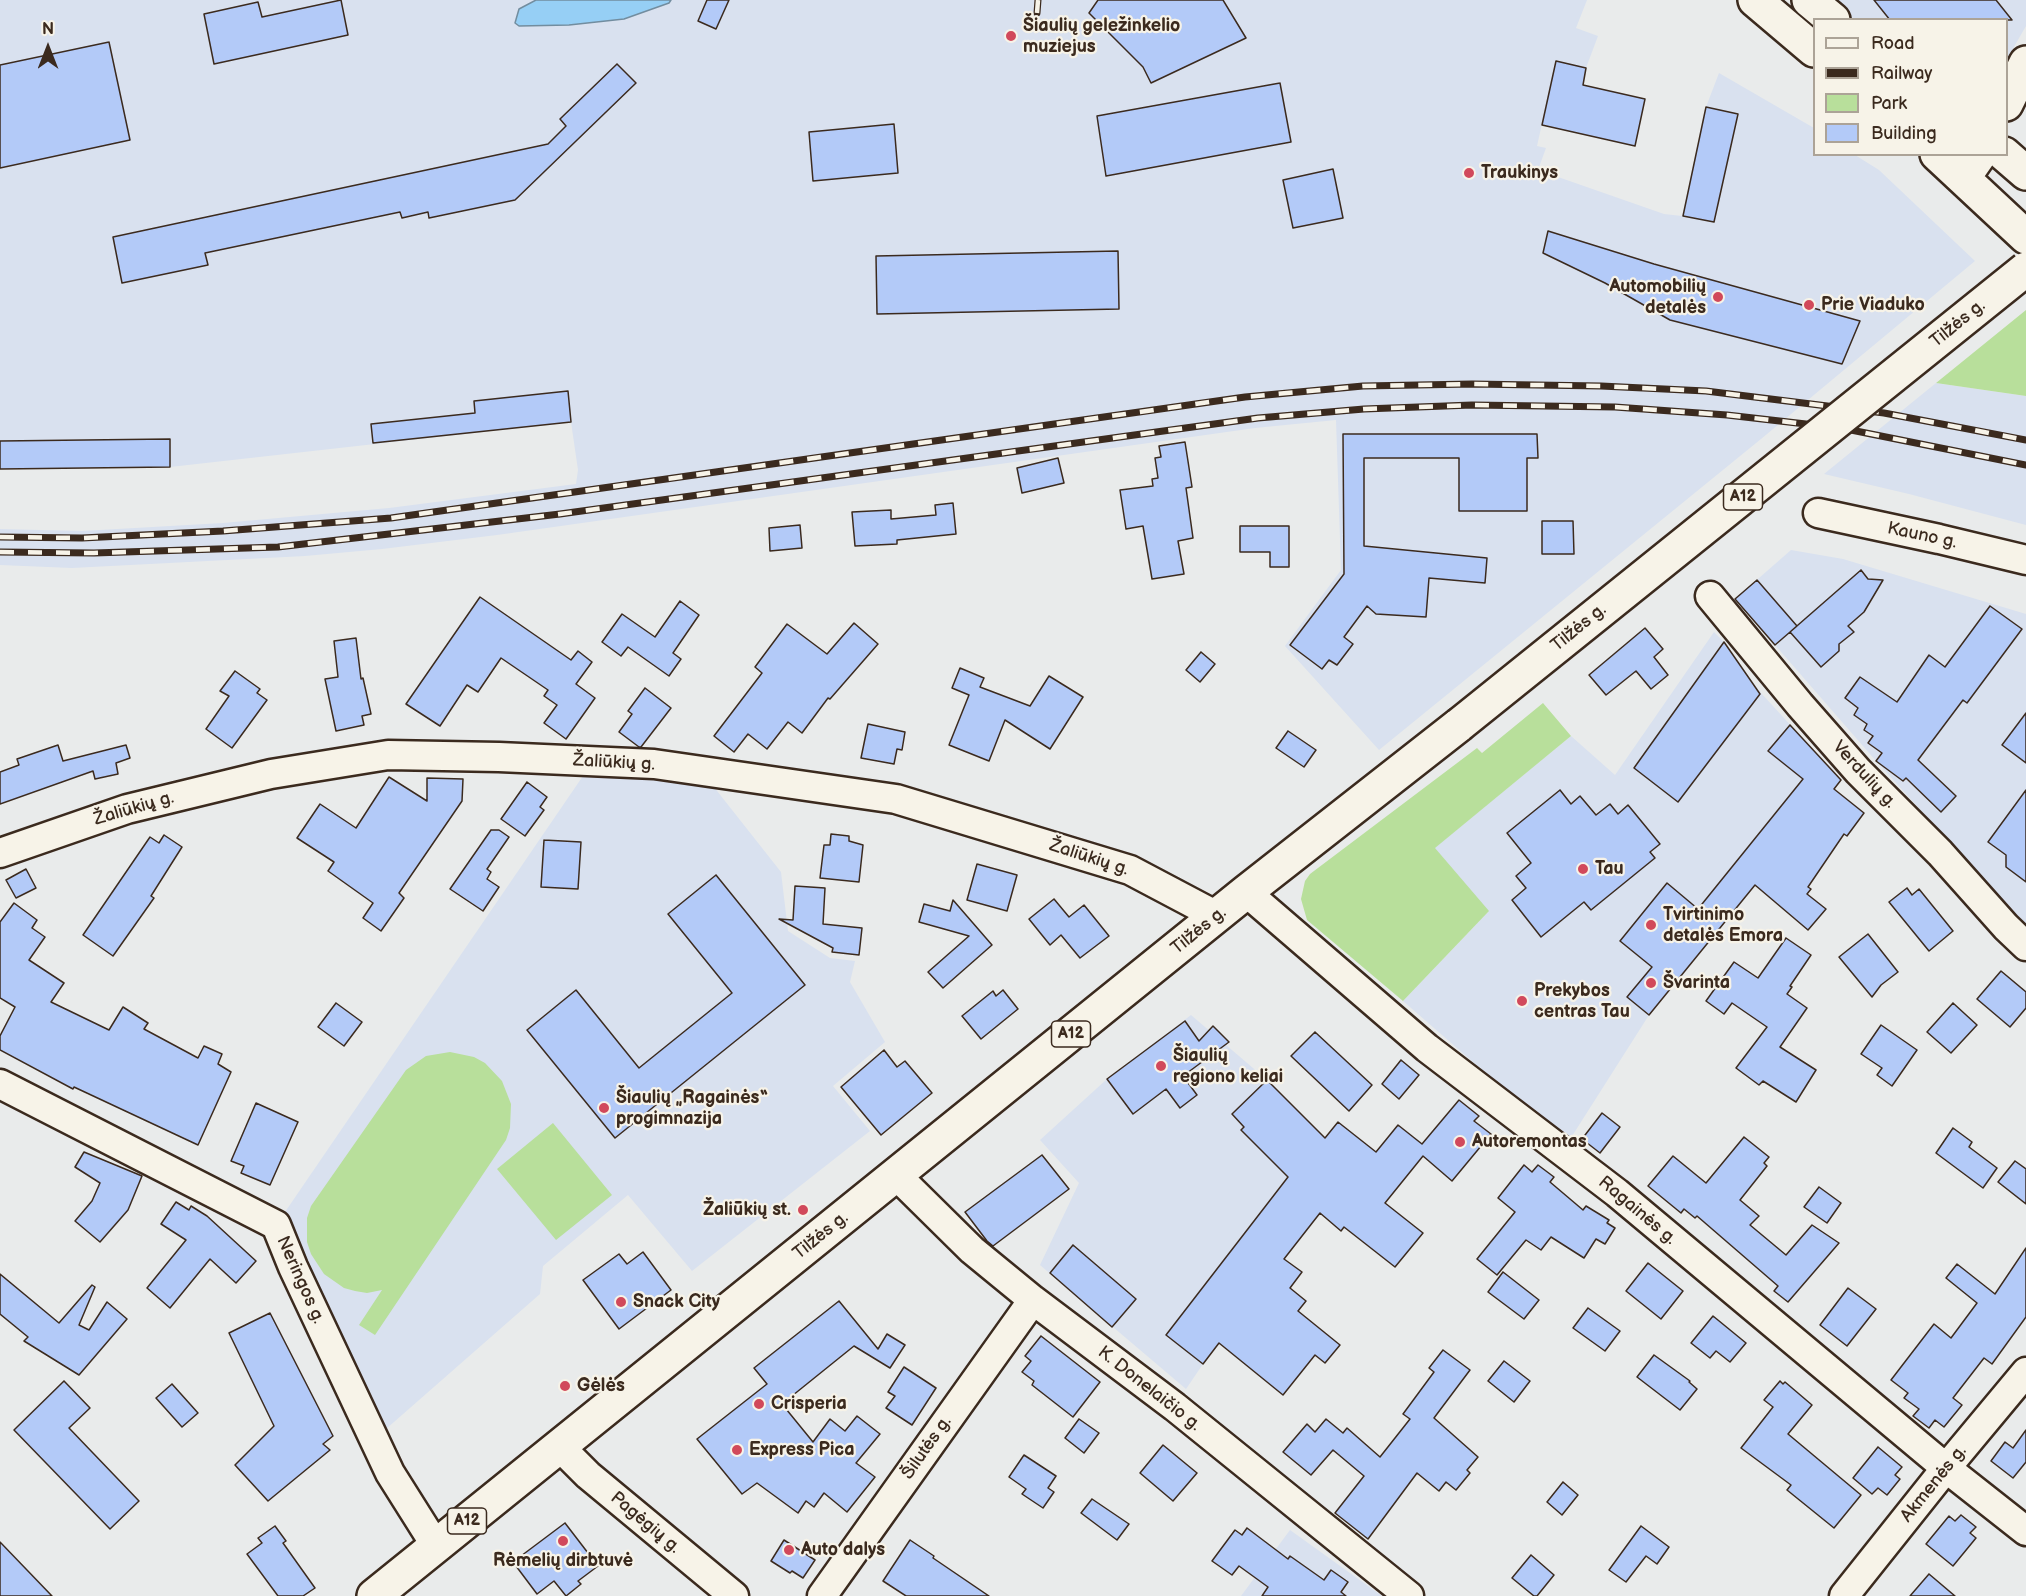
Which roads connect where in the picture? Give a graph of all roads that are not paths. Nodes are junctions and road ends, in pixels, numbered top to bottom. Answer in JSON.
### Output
{"nodes":[{"id":1,"x":1755,"y":0,"type":"edge"},
{"id":2,"x":1809,"y":0,"type":"edge"},
{"id":3,"x":1831,"y":18,"type":"edge"},
{"id":4,"x":1813,"y":48,"type":"edge"},
{"id":5,"x":2026,"y":55,"type":"edge"},
{"id":6,"x":2026,"y":63,"type":"edge"},
{"id":7,"x":2008,"y":71,"type":"edge"},
{"id":8,"x":2008,"y":102,"type":"edge"},
{"id":9,"x":1944,"y":156,"type":"edge"},
{"id":10,"x":2006,"y":156,"type":"edge"},
{"id":11,"x":1972,"y":166,"type":"edge"},
{"id":12,"x":2026,"y":173,"type":"edge"},
{"id":13,"x":2026,"y":237,"type":"edge"},
{"id":14,"x":2026,"y":269,"type":"edge"},
{"id":15,"x":1818,"y":513,"type":"dead end"},
{"id":16,"x":2026,"y":560,"type":"edge"},
{"id":17,"x":1710,"y":596,"type":"dead end"},
{"id":18,"x":0,"y":853,"type":"edge"},
{"id":19,"x":1246,"y":892,"type":"junction"},
{"id":20,"x":1217,"y":916,"type":"junction"},
{"id":21,"x":2026,"y":946,"type":"edge"},
{"id":22,"x":0,"y":1083,"type":"edge"},
{"id":23,"x":896,"y":1175,"type":"junction"},
{"id":24,"x":1033,"y":1300,"type":"junction"},
{"id":25,"x":2026,"y":1372,"type":"edge"},
{"id":26,"x":559,"y":1446,"type":"junction"},
{"id":27,"x":1946,"y":1468,"type":"junction"},
{"id":28,"x":2026,"y":1531,"type":"edge"},
{"id":29,"x":436,"y":1546,"type":"junction"},
{"id":30,"x":374,"y":1596,"type":"edge"},
{"id":31,"x":734,"y":1596,"type":"edge"},
{"id":32,"x":822,"y":1596,"type":"edge"},
{"id":33,"x":1409,"y":1596,"type":"edge"},
{"id":34,"x":1844,"y":1596,"type":"edge"}],
"edges":[{"from":1,"to":4,"type":"main road"},
{"from":2,"to":3,"type":"main road"},
{"from":5,"to":7,"type":"main road"},
{"from":6,"to":8,"type":"main road"},
{"from":9,"to":11,"type":"main road"},
{"from":10,"to":12,"type":"main road"},
{"from":11,"to":13,"type":"main road"},
{"from":14,"to":19,"type":"main road","name":"Tilžės g.","number":"A12","bridge":true},
{"from":15,"to":16,"type":"street","name":"Kauno g."},
{"from":17,"to":21,"type":"street","name":"Verdulių g."},
{"from":18,"to":20,"type":"street","name":"Žaliūkių g."},
{"from":19,"to":20,"type":"main road","name":"Tilžės g.","number":"A12"},
{"from":19,"to":27,"type":"street","name":"Ragainės g."},
{"from":20,"to":23,"type":"main road","name":"Tilžės g.","number":"A12"},
{"from":22,"to":29,"type":"street","name":"Neringos g."},
{"from":23,"to":24,"type":"street","name":"K. Donelaičio g."},
{"from":23,"to":26,"type":"main road","name":"Tilžės g.","number":"A12"},
{"from":24,"to":32,"type":"street","name":"Šilutės g."},
{"from":24,"to":33,"type":"street","name":"K. Donelaičio g."},
{"from":25,"to":27,"type":"street","name":"Akmenės g."},
{"from":26,"to":29,"type":"main road","name":"Tilžės g.","number":"A12"},
{"from":26,"to":31,"type":"street","name":"Pagėgių g."},
{"from":27,"to":28,"type":"street","name":"Ragainės g."},
{"from":27,"to":34,"type":"street","name":"Akmenės g."},
{"from":29,"to":30,"type":"main road","name":"Tilžės g.","number":"A12"}]}
